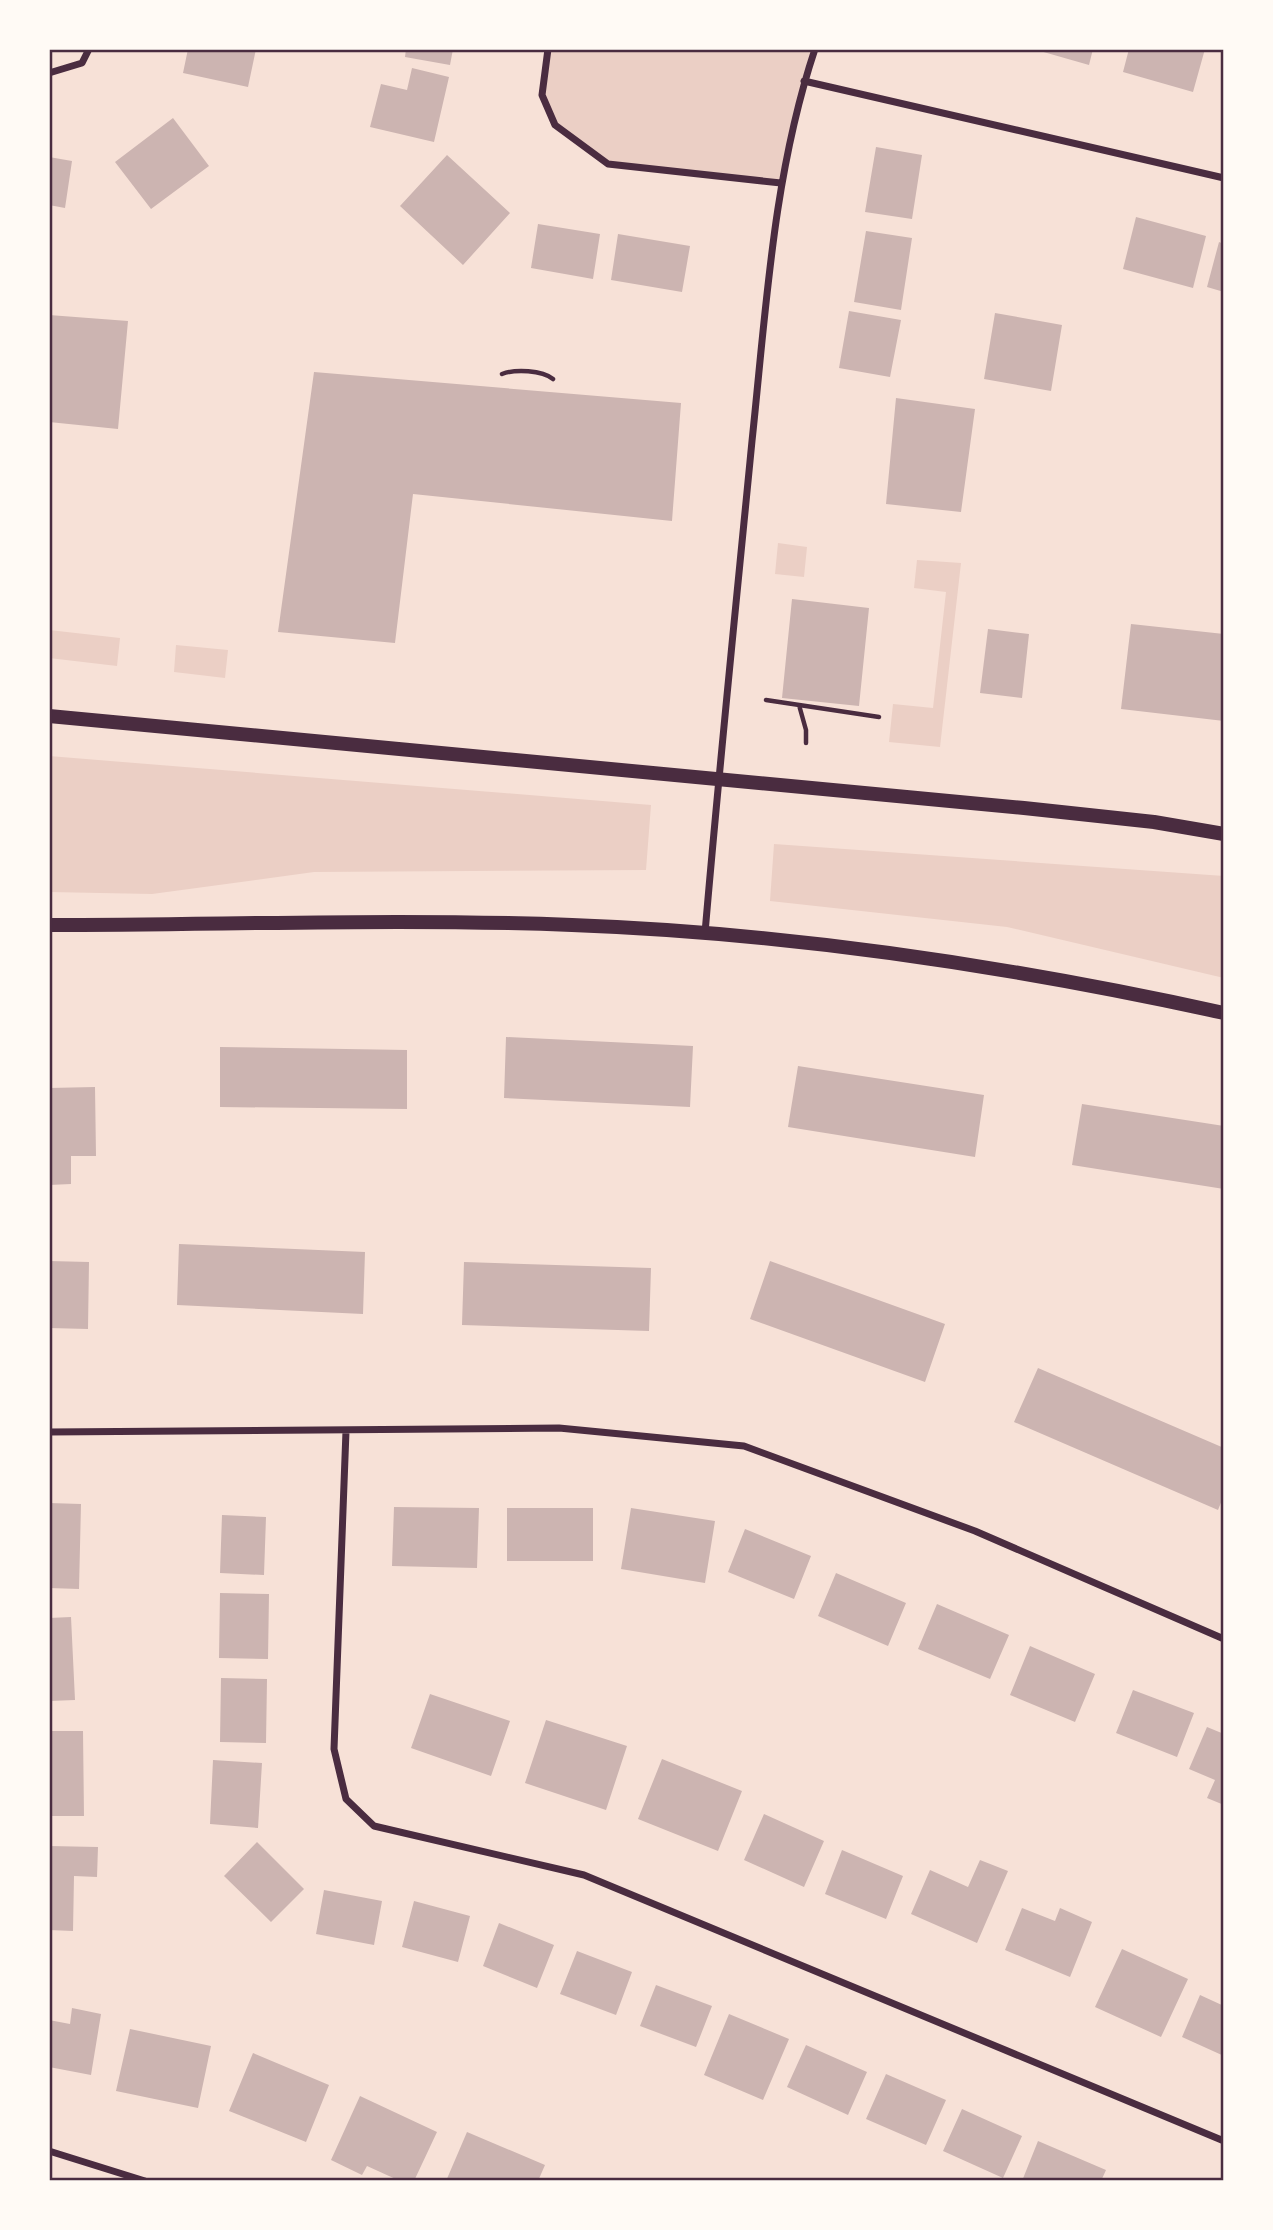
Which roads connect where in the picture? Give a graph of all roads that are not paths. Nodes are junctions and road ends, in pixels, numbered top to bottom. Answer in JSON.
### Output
{"nodes":[{"id":1,"x":89,"y":49,"type":"edge"},
{"id":2,"x":548,"y":49,"type":"edge"},
{"id":3,"x":815,"y":49,"type":"edge"},
{"id":4,"x":49,"y":73,"type":"edge"},
{"id":5,"x":804,"y":81,"type":"junction"},
{"id":6,"x":1224,"y":178,"type":"edge"},
{"id":7,"x":781,"y":183,"type":"junction"},
{"id":8,"x":49,"y":716,"type":"edge"},
{"id":9,"x":719,"y":780,"type":"junction"},
{"id":10,"x":1224,"y":834,"type":"edge"},
{"id":11,"x":49,"y":925,"type":"edge"},
{"id":12,"x":705,"y":934,"type":"junction"},
{"id":13,"x":1224,"y":1013,"type":"edge"},
{"id":14,"x":346,"y":1431,"type":"junction"},
{"id":15,"x":49,"y":1432,"type":"edge"},
{"id":16,"x":1224,"y":1639,"type":"edge"},
{"id":17,"x":1224,"y":2141,"type":"edge"},
{"id":18,"x":49,"y":2151,"type":"edge"},
{"id":19,"x":145,"y":2181,"type":"edge"}],
"edges":[{"from":1,"to":4,"type":"street"},
{"from":2,"to":7,"type":"street"},
{"from":3,"to":5,"type":"street"},
{"from":5,"to":6,"type":"street"},
{"from":5,"to":7,"type":"street"},
{"from":7,"to":9,"type":"street"},
{"from":8,"to":9,"type":"main road"},
{"from":9,"to":10,"type":"main road"},
{"from":9,"to":12,"type":"street"},
{"from":11,"to":12,"type":"main road"},
{"from":12,"to":13,"type":"main road"},
{"from":14,"to":15,"type":"street"},
{"from":14,"to":16,"type":"street"},
{"from":14,"to":17,"type":"street"},
{"from":18,"to":19,"type":"street"}]}
